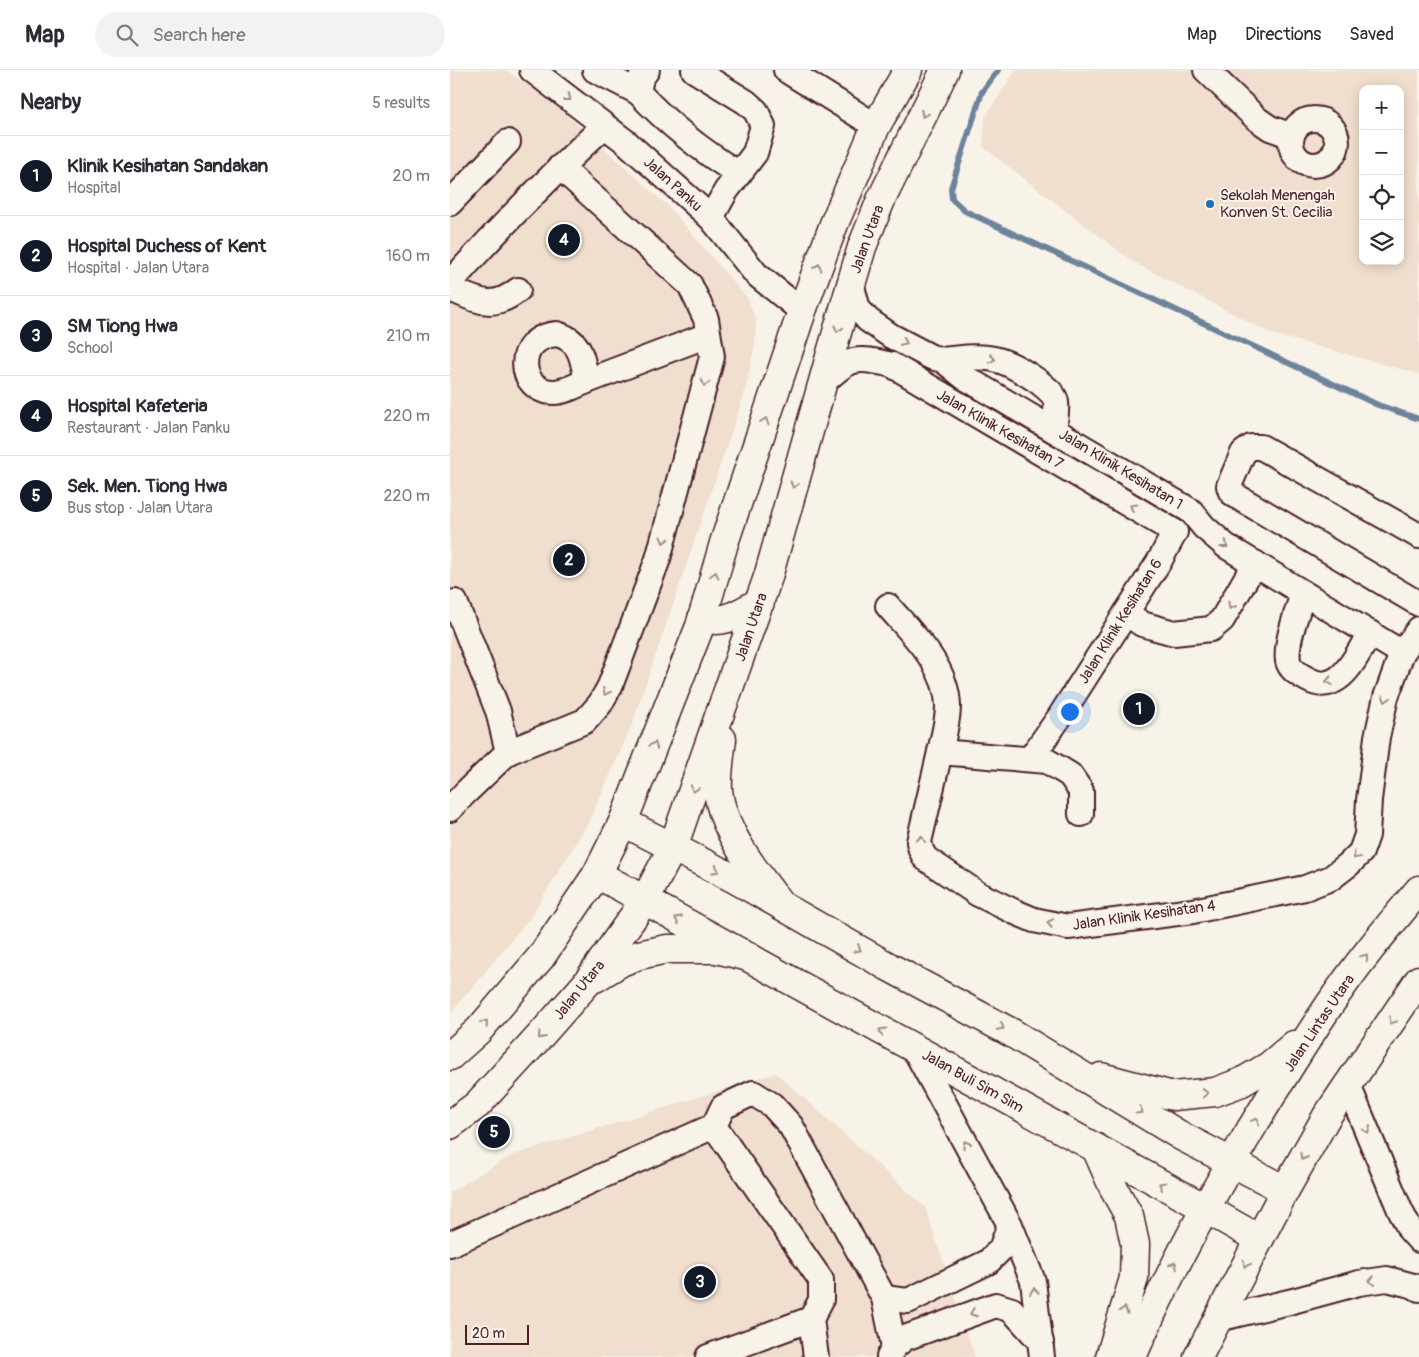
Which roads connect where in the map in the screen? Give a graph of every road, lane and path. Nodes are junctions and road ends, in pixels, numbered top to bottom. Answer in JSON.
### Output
{"nodes":[{"id":1,"x":532,"y":70,"type":"edge"},
{"id":2,"x":595,"y":70,"type":"edge"},
{"id":3,"x":648,"y":70,"type":"edge"},
{"id":4,"x":694,"y":70,"type":"edge"},
{"id":5,"x":786,"y":70,"type":"edge"},
{"id":6,"x":908,"y":70,"type":"edge"},
{"id":7,"x":946,"y":70,"type":"edge"},
{"id":8,"x":1206,"y":70,"type":"edge"},
{"id":9,"x":638,"y":92,"type":"junction"},
{"id":10,"x":604,"y":126,"type":"junction"},
{"id":11,"x":876,"y":126,"type":"junction"},
{"id":12,"x":1292,"y":136,"type":"dead end"},
{"id":13,"x":508,"y":142,"type":"dead end"},
{"id":14,"x":560,"y":167,"type":"junction"},
{"id":15,"x":738,"y":173,"type":"junction"},
{"id":16,"x":450,"y":202,"type":"edge"},
{"id":17,"x":711,"y":218,"type":"junction"},
{"id":18,"x":450,"y":283,"type":"edge"},
{"id":19,"x":851,"y":283,"type":"junction"},
{"id":20,"x":450,"y":289,"type":"edge"},
{"id":21,"x":518,"y":290,"type":"dead end"},
{"id":22,"x":802,"y":311,"type":"junction"},
{"id":23,"x":708,"y":335,"type":"junction"},
{"id":24,"x":943,"y":360,"type":"junction"},
{"id":25,"x":587,"y":381,"type":"dead end"},
{"id":26,"x":823,"y":383,"type":"junction"},
{"id":27,"x":1054,"y":430,"type":"junction"},
{"id":28,"x":1175,"y":532,"type":"joint"},
{"id":29,"x":1419,"y":536,"type":"edge"},
{"id":30,"x":1255,"y":564,"type":"junction"},
{"id":31,"x":1303,"y":593,"type":"junction"},
{"id":32,"x":455,"y":602,"type":"dead end"},
{"id":33,"x":760,"y":602,"type":"junction"},
{"id":34,"x":1419,"y":604,"type":"edge"},
{"id":35,"x":888,"y":606,"type":"dead end"},
{"id":36,"x":1126,"y":614,"type":"junction"},
{"id":37,"x":704,"y":615,"type":"junction"},
{"id":38,"x":1419,"y":629,"type":"edge"},
{"id":39,"x":1370,"y":633,"type":"junction"},
{"id":40,"x":1402,"y":652,"type":"junction"},
{"id":41,"x":726,"y":698,"type":"junction"},
{"id":42,"x":508,"y":752,"type":"junction"},
{"id":43,"x":940,"y":752,"type":"junction"},
{"id":44,"x":1030,"y":759,"type":"junction"},
{"id":45,"x":450,"y":810,"type":"edge"},
{"id":46,"x":1081,"y":814,"type":"dead end"},
{"id":47,"x":623,"y":822,"type":"junction"},
{"id":48,"x":673,"y":847,"type":"junction"},
{"id":49,"x":597,"y":874,"type":"junction"},
{"id":50,"x":1419,"y":890,"type":"edge"},
{"id":51,"x":645,"y":900,"type":"junction"},
{"id":52,"x":781,"y":905,"type":"junction"},
{"id":53,"x":749,"y":957,"type":"junction"},
{"id":54,"x":1419,"y":980,"type":"edge"},
{"id":55,"x":586,"y":984,"type":"junction"},
{"id":56,"x":1329,"y":1005,"type":"junction"},
{"id":57,"x":914,"y":1048,"type":"junction"},
{"id":58,"x":450,"y":1056,"type":"edge"},
{"id":59,"x":1072,"y":1070,"type":"junction"},
{"id":60,"x":1348,"y":1085,"type":"junction"},
{"id":61,"x":450,"y":1125,"type":"edge"},
{"id":62,"x":714,"y":1126,"type":"junction"},
{"id":63,"x":1096,"y":1148,"type":"junction"},
{"id":64,"x":1231,"y":1163,"type":"junction"},
{"id":65,"x":1285,"y":1190,"type":"junction"},
{"id":66,"x":1205,"y":1208,"type":"junction"},
{"id":67,"x":1010,"y":1225,"type":"junction"},
{"id":68,"x":1259,"y":1239,"type":"junction"},
{"id":69,"x":1419,"y":1240,"type":"edge"},
{"id":70,"x":450,"y":1244,"type":"edge"},
{"id":71,"x":1419,"y":1289,"type":"edge"},
{"id":72,"x":884,"y":1298,"type":"junction"},
{"id":73,"x":811,"y":1319,"type":"junction"},
{"id":74,"x":1217,"y":1319,"type":"junction"},
{"id":75,"x":1042,"y":1349,"type":"edge"},
{"id":76,"x":891,"y":1352,"type":"edge"},
{"id":77,"x":708,"y":1357,"type":"edge"},
{"id":78,"x":816,"y":1357,"type":"edge"},
{"id":79,"x":1110,"y":1357,"type":"edge"},
{"id":80,"x":1132,"y":1357,"type":"edge"},
{"id":81,"x":1198,"y":1357,"type":"edge"}],
"edges":[{"from":1,"to":10,"type":"street","name":"Jalan Panku","one_way":true},
{"from":2,"to":9,"type":"street"},
{"from":3,"to":9,"type":"street"},
{"from":4,"to":15,"type":"street"},
{"from":5,"to":11,"type":"street"},
{"from":6,"to":11,"type":"main road"},
{"from":7,"to":19,"type":"main road","name":"Jalan Utara","one_way":true},
{"from":8,"to":12,"type":"street"},
{"from":9,"to":15,"type":"street"},
{"from":10,"to":14,"type":"street"},
{"from":10,"to":17,"type":"street","name":"Jalan Panku"},
{"from":22,"to":11,"type":"main road","one_way":true},
{"from":13,"to":16,"type":"street"},
{"from":14,"to":18,"type":"street"},
{"from":14,"to":23,"type":"street"},
{"from":15,"to":17,"type":"street"},
{"from":17,"to":22,"type":"street","name":"Jalan Panku"},
{"from":19,"to":24,"type":"street","name":"Jalan Klinik Kesihatan 1","one_way":true},
{"from":19,"to":26,"type":"main road","name":"Jalan Utara","one_way":true},
{"from":20,"to":21,"type":"street"},
{"from":37,"to":22,"type":"main road","one_way":true},
{"from":23,"to":25,"type":"street"},
{"from":23,"to":42,"type":"street","one_way":true},
{"from":24,"to":27,"type":"street","name":"Jalan Klinik Kesihatan 1"},
{"from":24,"to":27,"type":"street","one_way":true},
{"from":28,"to":26,"type":"street","name":"Jalan Klinik Kesihatan 7","one_way":true},
{"from":26,"to":33,"type":"main road","name":"Jalan Utara","one_way":true},
{"from":27,"to":30,"type":"street","name":"Jalan Klinik Kesihatan 1","one_way":true},
{"from":28,"to":36,"type":"street","name":"Jalan Klinik Kesihatan 6"},
{"from":29,"to":34,"type":"street"},
{"from":30,"to":31,"type":"street","name":"Jalan Klinik Kesihatan 1"},
{"from":30,"to":36,"type":"street","one_way":true},
{"from":31,"to":39,"type":"street","name":"Jalan Klinik Kesihatan 1"},
{"from":39,"to":31,"type":"street","one_way":true},
{"from":32,"to":42,"type":"street"},
{"from":33,"to":37,"type":"main road"},
{"from":33,"to":41,"type":"main road","name":"Jalan Utara"},
{"from":35,"to":43,"type":"street"},
{"from":36,"to":44,"type":"street","name":"Jalan Klinik Kesihatan 6"},
{"from":47,"to":37,"type":"main road","one_way":true},
{"from":38,"to":40,"type":"street"},
{"from":39,"to":40,"type":"street","name":"Jalan Klinik Kesihatan 1"},
{"from":40,"to":43,"type":"street","name":"Jalan Klinik Kesihatan 4","one_way":true},
{"from":41,"to":48,"type":"main road","name":"Jalan Utara","one_way":true},
{"from":41,"to":52,"type":"main road"},
{"from":42,"to":45,"type":"street"},
{"from":43,"to":44,"type":"street"},
{"from":44,"to":46,"type":"street"},
{"from":47,"to":48,"type":"main road"},
{"from":47,"to":49,"type":"main road"},
{"from":48,"to":51,"type":"main road","name":"Jalan Utara"},
{"from":48,"to":52,"type":"main road","one_way":true},
{"from":49,"to":51,"type":"main road","name":"Jalan Buli Sim Sim"},
{"from":58,"to":49,"type":"main road","one_way":true},
{"from":56,"to":50,"type":"main road","name":"Jalan Lintas Utara","one_way":true},
{"from":53,"to":51,"type":"main road","name":"Jalan Buli Sim Sim","one_way":true},
{"from":51,"to":55,"type":"main road","name":"Jalan Utara"},
{"from":52,"to":59,"type":"main road","one_way":true},
{"from":53,"to":55,"type":"main road"},
{"from":57,"to":53,"type":"main road","name":"Jalan Buli Sim Sim","one_way":true},
{"from":54,"to":60,"type":"main road","one_way":true},
{"from":55,"to":61,"type":"main road","name":"Jalan Utara","one_way":true},
{"from":59,"to":56,"type":"main road","one_way":true},
{"from":64,"to":56,"type":"main road","name":"Jalan Lintas Utara","one_way":true},
{"from":57,"to":63,"type":"main road","name":"Jalan Buli Sim Sim"},
{"from":67,"to":57,"type":"street","one_way":true},
{"from":59,"to":64,"type":"main road","one_way":true},
{"from":60,"to":65,"type":"main road","one_way":true},
{"from":60,"to":69,"type":"street","one_way":true},
{"from":62,"to":70,"type":"street"},
{"from":62,"to":72,"type":"street"},
{"from":62,"to":73,"type":"street"},
{"from":66,"to":63,"type":"main road","name":"Jalan Buli Sim Sim","one_way":true},
{"from":79,"to":63,"type":"main road","one_way":true},
{"from":64,"to":65,"type":"main road"},
{"from":64,"to":66,"type":"main road","name":"Jalan Lintas Utara"},
{"from":65,"to":68,"type":"main road"},
{"from":66,"to":68,"type":"main road","name":"Jalan Buli Sim Sim"},
{"from":80,"to":66,"type":"main road","one_way":true},
{"from":67,"to":72,"type":"street"},
{"from":75,"to":67,"type":"street","one_way":true},
{"from":68,"to":74,"type":"main road","one_way":true},
{"from":71,"to":74,"type":"street","one_way":true},
{"from":72,"to":76,"type":"street"},
{"from":73,"to":77,"type":"street"},
{"from":73,"to":78,"type":"street"},
{"from":74,"to":81,"type":"main road"},
{"from":75,"to":76,"type":"street","one_way":true}]}
